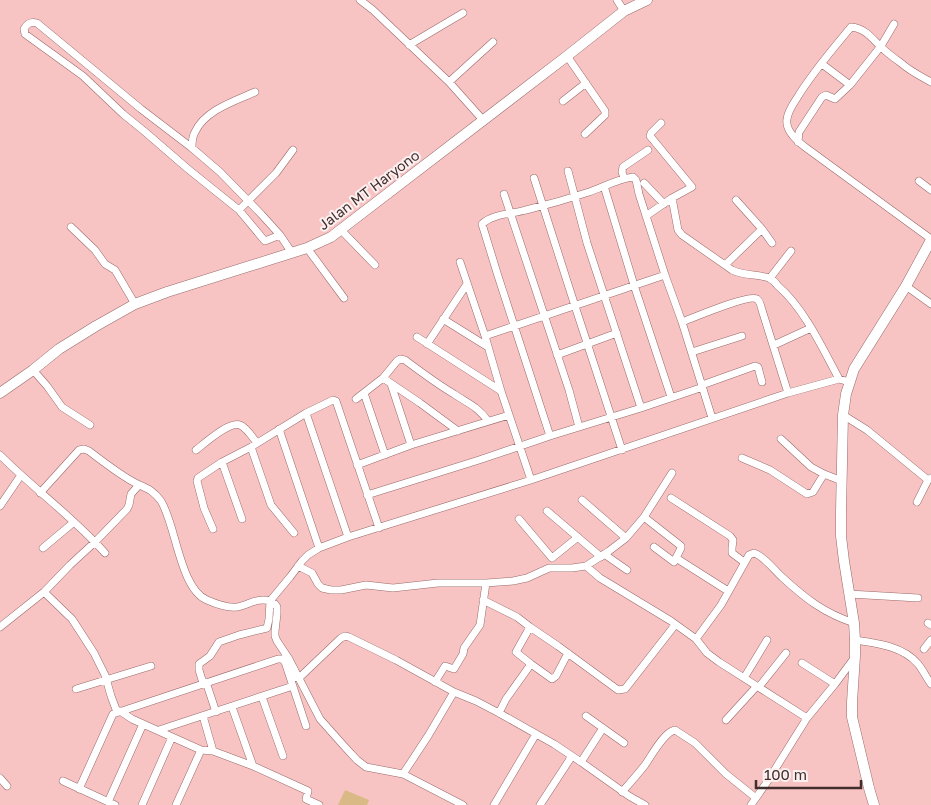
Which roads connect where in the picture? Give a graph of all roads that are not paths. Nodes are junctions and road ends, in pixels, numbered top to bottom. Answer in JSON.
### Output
{"nodes":[{"id":1,"x":360,"y":0,"type":"edge"},
{"id":2,"x":617,"y":0,"type":"edge"},
{"id":3,"x":647,"y":0,"type":"edge"},
{"id":4,"x":624,"y":11,"type":"junction"},
{"id":5,"x":463,"y":13,"type":"dead end"},
{"id":6,"x":894,"y":24,"type":"dead end"},
{"id":7,"x":493,"y":42,"type":"dead end"},
{"id":8,"x":409,"y":45,"type":"junction"},
{"id":9,"x":881,"y":46,"type":"junction"},
{"id":10,"x":567,"y":56,"type":"junction"},
{"id":11,"x":822,"y":64,"type":"junction"},
{"id":12,"x":449,"y":82,"type":"junction"},
{"id":13,"x":931,"y":82,"type":"edge"},
{"id":14,"x":586,"y":83,"type":"junction"},
{"id":15,"x":850,"y":85,"type":"junction"},
{"id":16,"x":255,"y":92,"type":"dead end"},
{"id":17,"x":563,"y":101,"type":"dead end"},
{"id":18,"x":141,"y":109,"type":"junction"},
{"id":19,"x":123,"y":114,"type":"junction"},
{"id":20,"x":483,"y":120,"type":"junction"},
{"id":21,"x":661,"y":123,"type":"dead end"},
{"id":22,"x":585,"y":134,"type":"dead end"},
{"id":23,"x":798,"y":142,"type":"junction"},
{"id":24,"x":192,"y":148,"type":"junction"},
{"id":25,"x":293,"y":150,"type":"dead end"},
{"id":26,"x":648,"y":150,"type":"dead end"},
{"id":27,"x":568,"y":171,"type":"dead end"},
{"id":28,"x":534,"y":178,"type":"dead end"},
{"id":29,"x":624,"y":178,"type":"junction"},
{"id":30,"x":919,"y":181,"type":"dead end"},
{"id":31,"x":644,"y":183,"type":"dead end"},
{"id":32,"x":604,"y":186,"type":"junction"},
{"id":33,"x":931,"y":190,"type":"edge"},
{"id":34,"x":504,"y":194,"type":"dead end"},
{"id":35,"x":575,"y":196,"type":"junction"},
{"id":36,"x":672,"y":198,"type":"junction"},
{"id":37,"x":736,"y":200,"type":"dead end"},
{"id":38,"x":249,"y":201,"type":"junction"},
{"id":39,"x":664,"y":204,"type":"junction"},
{"id":40,"x":543,"y":206,"type":"junction"},
{"id":41,"x":239,"y":210,"type":"junction"},
{"id":42,"x":510,"y":214,"type":"junction"},
{"id":43,"x":646,"y":216,"type":"junction"},
{"id":44,"x":72,"y":227,"type":"dead end"},
{"id":45,"x":762,"y":229,"type":"junction"},
{"id":46,"x":341,"y":230,"type":"junction"},
{"id":47,"x":280,"y":235,"type":"junction"},
{"id":48,"x":931,"y":239,"type":"edge"},
{"id":49,"x":772,"y":243,"type":"dead end"},
{"id":50,"x":307,"y":248,"type":"junction"},
{"id":51,"x":791,"y":251,"type":"dead end"},
{"id":52,"x":292,"y":253,"type":"junction"},
{"id":53,"x":460,"y":262,"type":"dead end"},
{"id":54,"x":375,"y":265,"type":"dead end"},
{"id":55,"x":725,"y":265,"type":"junction"},
{"id":56,"x":665,"y":275,"type":"junction"},
{"id":57,"x":770,"y":278,"type":"junction"},
{"id":58,"x":467,"y":284,"type":"junction"},
{"id":59,"x":634,"y":285,"type":"junction"},
{"id":60,"x":906,"y":286,"type":"junction"},
{"id":61,"x":604,"y":296,"type":"junction"},
{"id":62,"x":344,"y":298,"type":"dead end"},
{"id":63,"x":134,"y":304,"type":"junction"},
{"id":64,"x":931,"y":304,"type":"edge"},
{"id":65,"x":574,"y":306,"type":"junction"},
{"id":66,"x":545,"y":316,"type":"junction"},
{"id":67,"x":443,"y":320,"type":"junction"},
{"id":68,"x":682,"y":322,"type":"junction"},
{"id":69,"x":514,"y":326,"type":"junction"},
{"id":70,"x":811,"y":328,"type":"junction"},
{"id":71,"x":616,"y":333,"type":"junction"},
{"id":72,"x":484,"y":336,"type":"junction"},
{"id":73,"x":742,"y":336,"type":"dead end"},
{"id":74,"x":416,"y":337,"type":"dead end"},
{"id":75,"x":427,"y":344,"type":"junction"},
{"id":76,"x":588,"y":344,"type":"junction"},
{"id":77,"x":774,"y":345,"type":"junction"},
{"id":78,"x":488,"y":347,"type":"junction"},
{"id":79,"x":692,"y":352,"type":"junction"},
{"id":80,"x":558,"y":355,"type":"junction"},
{"id":81,"x":33,"y":370,"type":"junction"},
{"id":82,"x":383,"y":378,"type":"junction"},
{"id":83,"x":844,"y":380,"type":"junction"},
{"id":84,"x":762,"y":382,"type":"dead end"},
{"id":85,"x":391,"y":384,"type":"junction"},
{"id":86,"x":702,"y":386,"type":"junction"},
{"id":87,"x":501,"y":391,"type":"junction"},
{"id":88,"x":0,"y":393,"type":"edge"},
{"id":89,"x":364,"y":393,"type":"junction"},
{"id":90,"x":788,"y":393,"type":"junction"},
{"id":91,"x":671,"y":397,"type":"junction"},
{"id":92,"x":356,"y":399,"type":"dead end"},
{"id":93,"x":641,"y":408,"type":"junction"},
{"id":94,"x":306,"y":413,"type":"junction"},
{"id":95,"x":509,"y":415,"type":"junction"},
{"id":96,"x":843,"y":415,"type":"junction"},
{"id":97,"x":611,"y":417,"type":"junction"},
{"id":98,"x":712,"y":418,"type":"junction"},
{"id":99,"x":488,"y":421,"type":"junction"},
{"id":100,"x":90,"y":425,"type":"dead end"},
{"id":101,"x":579,"y":426,"type":"junction"},
{"id":102,"x":279,"y":429,"type":"junction"},
{"id":103,"x":458,"y":431,"type":"junction"},
{"id":104,"x":550,"y":436,"type":"junction"},
{"id":105,"x":781,"y":439,"type":"dead end"},
{"id":106,"x":254,"y":445,"type":"junction"},
{"id":107,"x":411,"y":446,"type":"junction"},
{"id":108,"x":520,"y":446,"type":"junction"},
{"id":109,"x":196,"y":450,"type":"dead end"},
{"id":110,"x":622,"y":450,"type":"junction"},
{"id":111,"x":385,"y":455,"type":"junction"},
{"id":112,"x":0,"y":456,"type":"edge"},
{"id":113,"x":742,"y":458,"type":"dead end"},
{"id":114,"x":222,"y":462,"type":"junction"},
{"id":115,"x":357,"y":465,"type":"junction"},
{"id":116,"x":672,"y":472,"type":"dead end"},
{"id":117,"x":824,"y":474,"type":"junction"},
{"id":118,"x":21,"y":475,"type":"junction"},
{"id":119,"x":930,"y":479,"type":"edge"},
{"id":120,"x":531,"y":480,"type":"junction"},
{"id":121,"x":842,"y":481,"type":"junction"},
{"id":122,"x":139,"y":485,"type":"junction"},
{"id":123,"x":40,"y":493,"type":"junction"},
{"id":124,"x":367,"y":495,"type":"junction"},
{"id":125,"x":671,"y":498,"type":"dead end"},
{"id":126,"x":582,"y":500,"type":"dead end"},
{"id":127,"x":917,"y":502,"type":"dead end"},
{"id":128,"x":0,"y":506,"type":"edge"},
{"id":129,"x":547,"y":511,"type":"dead end"},
{"id":130,"x":644,"y":517,"type":"junction"},
{"id":131,"x":242,"y":519,"type":"dead end"},
{"id":132,"x":519,"y":519,"type":"dead end"},
{"id":133,"x":74,"y":522,"type":"junction"},
{"id":134,"x":379,"y":528,"type":"junction"},
{"id":135,"x":212,"y":529,"type":"dead end"},
{"id":136,"x":294,"y":533,"type":"dead end"},
{"id":137,"x":348,"y":537,"type":"junction"},
{"id":138,"x":578,"y":537,"type":"junction"},
{"id":139,"x":626,"y":538,"type":"junction"},
{"id":140,"x":95,"y":542,"type":"junction"},
{"id":141,"x":654,"y":547,"type":"dead end"},
{"id":142,"x":43,"y":548,"type":"dead end"},
{"id":143,"x":319,"y":548,"type":"junction"},
{"id":144,"x":105,"y":553,"type":"dead end"},
{"id":145,"x":602,"y":556,"type":"junction"},
{"id":146,"x":676,"y":558,"type":"junction"},
{"id":147,"x":744,"y":562,"type":"junction"},
{"id":148,"x":586,"y":566,"type":"junction"},
{"id":149,"x":302,"y":568,"type":"junction"},
{"id":150,"x":627,"y":570,"type":"dead end"},
{"id":151,"x":486,"y":583,"type":"junction"},
{"id":152,"x":728,"y":591,"type":"junction"},
{"id":153,"x":44,"y":592,"type":"junction"},
{"id":154,"x":849,"y":594,"type":"junction"},
{"id":155,"x":918,"y":598,"type":"dead end"},
{"id":156,"x":483,"y":600,"type":"junction"},
{"id":157,"x":270,"y":602,"type":"junction"},
{"id":158,"x":854,"y":623,"type":"junction"},
{"id":159,"x":675,"y":625,"type":"junction"},
{"id":160,"x":0,"y":627,"type":"edge"},
{"id":161,"x":530,"y":628,"type":"junction"},
{"id":162,"x":696,"y":639,"type":"junction"},
{"id":163,"x":768,"y":640,"type":"dead end"},
{"id":164,"x":855,"y":640,"type":"junction"},
{"id":165,"x":931,"y":640,"type":"edge"},
{"id":166,"x":924,"y":649,"type":"dead end"},
{"id":167,"x":786,"y":653,"type":"dead end"},
{"id":168,"x":568,"y":654,"type":"junction"},
{"id":169,"x":855,"y":656,"type":"junction"},
{"id":170,"x":802,"y":662,"type":"dead end"},
{"id":171,"x":531,"y":664,"type":"junction"},
{"id":172,"x":151,"y":666,"type":"dead end"},
{"id":173,"x":290,"y":676,"type":"junction"},
{"id":174,"x":299,"y":678,"type":"junction"},
{"id":175,"x":744,"y":678,"type":"junction"},
{"id":176,"x":106,"y":680,"type":"junction"},
{"id":177,"x":204,"y":682,"type":"junction"},
{"id":178,"x":435,"y":682,"type":"junction"},
{"id":179,"x":835,"y":684,"type":"junction"},
{"id":180,"x":931,"y":684,"type":"edge"},
{"id":181,"x":293,"y":686,"type":"junction"},
{"id":182,"x":758,"y":686,"type":"junction"},
{"id":183,"x":76,"y":689,"type":"dead end"},
{"id":184,"x":454,"y":692,"type":"junction"},
{"id":185,"x":262,"y":697,"type":"junction"},
{"id":186,"x":232,"y":707,"type":"junction"},
{"id":187,"x":118,"y":712,"type":"junction"},
{"id":188,"x":216,"y":712,"type":"junction"},
{"id":189,"x":499,"y":713,"type":"junction"},
{"id":190,"x":203,"y":716,"type":"junction"},
{"id":191,"x":586,"y":716,"type":"dead end"},
{"id":192,"x":807,"y":718,"type":"junction"},
{"id":193,"x":726,"y":720,"type":"dead end"},
{"id":194,"x":143,"y":724,"type":"junction"},
{"id":195,"x":306,"y":726,"type":"dead end"},
{"id":196,"x":603,"y":728,"type":"junction"},
{"id":197,"x":159,"y":730,"type":"junction"},
{"id":198,"x":536,"y":734,"type":"junction"},
{"id":199,"x":172,"y":737,"type":"junction"},
{"id":200,"x":624,"y":743,"type":"dead end"},
{"id":201,"x":200,"y":750,"type":"junction"},
{"id":202,"x":213,"y":751,"type":"junction"},
{"id":203,"x":283,"y":756,"type":"dead end"},
{"id":204,"x":572,"y":756,"type":"junction"},
{"id":205,"x":581,"y":762,"type":"junction"},
{"id":206,"x":253,"y":766,"type":"junction"},
{"id":207,"x":403,"y":774,"type":"junction"},
{"id":208,"x":0,"y":778,"type":"edge"},
{"id":209,"x":63,"y":781,"type":"dead end"},
{"id":210,"x":7,"y":786,"type":"dead end"},
{"id":211,"x":79,"y":789,"type":"junction"},
{"id":212,"x":622,"y":792,"type":"junction"},
{"id":213,"x":756,"y":798,"type":"junction"},
{"id":214,"x":111,"y":804,"type":"edge"},
{"id":215,"x":142,"y":805,"type":"edge"},
{"id":216,"x":176,"y":805,"type":"edge"},
{"id":217,"x":319,"y":805,"type":"edge"},
{"id":218,"x":463,"y":805,"type":"edge"},
{"id":219,"x":494,"y":805,"type":"edge"},
{"id":220,"x":540,"y":805,"type":"edge"},
{"id":221,"x":645,"y":805,"type":"edge"},
{"id":222,"x":750,"y":805,"type":"edge"},
{"id":223,"x":874,"y":805,"type":"edge"}],
"edges":[{"from":1,"to":8,"type":"street"},
{"from":2,"to":4,"type":"street"},
{"from":3,"to":4,"type":"main road","name":"Jalan MT Haryono"},
{"from":4,"to":10,"type":"main road","name":"Jalan MT Haryono"},
{"from":5,"to":8,"type":"street"},
{"from":6,"to":9,"type":"street"},
{"from":7,"to":12,"type":"street"},
{"from":8,"to":12,"type":"street"},
{"from":9,"to":11,"type":"street"},
{"from":9,"to":13,"type":"street"},
{"from":9,"to":15,"type":"street"},
{"from":10,"to":14,"type":"street"},
{"from":10,"to":20,"type":"main road","name":"Jalan MT Haryono"},
{"from":11,"to":15,"type":"street"},
{"from":11,"to":23,"type":"street"},
{"from":12,"to":20,"type":"street"},
{"from":14,"to":17,"type":"street"},
{"from":14,"to":22,"type":"street"},
{"from":15,"to":23,"type":"street"},
{"from":16,"to":24,"type":"street"},
{"from":18,"to":19,"type":"street"},
{"from":18,"to":19,"type":"street"},
{"from":18,"to":24,"type":"street"},
{"from":19,"to":41,"type":"street"},
{"from":20,"to":46,"type":"main road","name":"Jalan MT Haryono"},
{"from":21,"to":36,"type":"street"},
{"from":23,"to":48,"type":"street"},
{"from":24,"to":38,"type":"street"},
{"from":25,"to":38,"type":"street"},
{"from":26,"to":29,"type":"street"},
{"from":27,"to":35,"type":"street"},
{"from":28,"to":40,"type":"street"},
{"from":29,"to":32,"type":"street"},
{"from":29,"to":43,"type":"street"},
{"from":30,"to":33,"type":"street"},
{"from":31,"to":39,"type":"street"},
{"from":32,"to":35,"type":"street"},
{"from":32,"to":59,"type":"street"},
{"from":34,"to":42,"type":"street"},
{"from":35,"to":40,"type":"street"},
{"from":35,"to":61,"type":"street"},
{"from":36,"to":39,"type":"street"},
{"from":36,"to":55,"type":"street"},
{"from":37,"to":45,"type":"street"},
{"from":38,"to":41,"type":"street"},
{"from":38,"to":47,"type":"street"},
{"from":39,"to":43,"type":"street"},
{"from":40,"to":42,"type":"street"},
{"from":40,"to":65,"type":"street"},
{"from":41,"to":47,"type":"street"},
{"from":42,"to":66,"type":"street"},
{"from":42,"to":69,"type":"street"},
{"from":43,"to":56,"type":"street"},
{"from":44,"to":63,"type":"street"},
{"from":45,"to":49,"type":"street"},
{"from":45,"to":55,"type":"street"},
{"from":46,"to":50,"type":"main road","name":"Jalan MT Haryono"},
{"from":46,"to":54,"type":"street"},
{"from":47,"to":52,"type":"street"},
{"from":48,"to":60,"type":"main road"},
{"from":50,"to":52,"type":"main road","name":"Jalan MT Haryono"},
{"from":50,"to":62,"type":"street"},
{"from":51,"to":57,"type":"street"},
{"from":52,"to":63,"type":"main road","name":"Jalan MT Haryono"},
{"from":53,"to":58,"type":"street"},
{"from":55,"to":57,"type":"street"},
{"from":56,"to":59,"type":"street"},
{"from":56,"to":68,"type":"street"},
{"from":57,"to":70,"type":"street"},
{"from":58,"to":67,"type":"street"},
{"from":58,"to":72,"type":"street"},
{"from":59,"to":61,"type":"street"},
{"from":59,"to":91,"type":"street"},
{"from":60,"to":64,"type":"street"},
{"from":60,"to":83,"type":"main road"},
{"from":61,"to":65,"type":"street"},
{"from":61,"to":71,"type":"street"},
{"from":63,"to":81,"type":"main road","name":"Jalan MT Haryono"},
{"from":65,"to":66,"type":"street"},
{"from":65,"to":76,"type":"street"},
{"from":66,"to":69,"type":"street"},
{"from":66,"to":80,"type":"street"},
{"from":67,"to":75,"type":"street"},
{"from":67,"to":78,"type":"street"},
{"from":68,"to":77,"type":"street"},
{"from":68,"to":79,"type":"street"},
{"from":69,"to":72,"type":"street"},
{"from":69,"to":104,"type":"street"},
{"from":70,"to":77,"type":"street"},
{"from":70,"to":83,"type":"street"},
{"from":71,"to":76,"type":"street"},
{"from":71,"to":93,"type":"street"},
{"from":72,"to":78,"type":"street"},
{"from":73,"to":79,"type":"street"},
{"from":74,"to":75,"type":"street"},
{"from":75,"to":87,"type":"street"},
{"from":76,"to":80,"type":"street"},
{"from":76,"to":97,"type":"street"},
{"from":77,"to":90,"type":"street"},
{"from":78,"to":87,"type":"street"},
{"from":79,"to":86,"type":"street"},
{"from":80,"to":101,"type":"street"},
{"from":81,"to":88,"type":"main road","name":"Jalan MT Haryono"},
{"from":81,"to":100,"type":"street"},
{"from":82,"to":85,"type":"street"},
{"from":82,"to":89,"type":"street"},
{"from":82,"to":99,"type":"street"},
{"from":83,"to":90,"type":"street"},
{"from":83,"to":96,"type":"main road"},
{"from":84,"to":86,"type":"street"},
{"from":85,"to":103,"type":"street"},
{"from":85,"to":107,"type":"street"},
{"from":86,"to":91,"type":"street"},
{"from":86,"to":98,"type":"street"},
{"from":87,"to":95,"type":"street"},
{"from":89,"to":92,"type":"street"},
{"from":89,"to":111,"type":"street"},
{"from":90,"to":98,"type":"street"},
{"from":91,"to":93,"type":"street"},
{"from":93,"to":97,"type":"street"},
{"from":94,"to":102,"type":"street"},
{"from":94,"to":115,"type":"street"},
{"from":94,"to":137,"type":"street"},
{"from":95,"to":99,"type":"street"},
{"from":95,"to":108,"type":"street"},
{"from":96,"to":119,"type":"street"},
{"from":96,"to":121,"type":"main road"},
{"from":97,"to":101,"type":"street"},
{"from":97,"to":110,"type":"street"},
{"from":98,"to":110,"type":"street"},
{"from":99,"to":103,"type":"street"},
{"from":101,"to":104,"type":"street"},
{"from":102,"to":106,"type":"street"},
{"from":102,"to":143,"type":"street"},
{"from":103,"to":107,"type":"street"},
{"from":104,"to":108,"type":"street"},
{"from":105,"to":117,"type":"street"},
{"from":106,"to":109,"type":"street"},
{"from":106,"to":114,"type":"street"},
{"from":106,"to":136,"type":"street"},
{"from":107,"to":111,"type":"street"},
{"from":108,"to":120,"type":"street"},
{"from":108,"to":124,"type":"street"},
{"from":110,"to":120,"type":"street"},
{"from":111,"to":115,"type":"street"},
{"from":112,"to":118,"type":"street"},
{"from":113,"to":117,"type":"street"},
{"from":114,"to":131,"type":"street"},
{"from":114,"to":135,"type":"street"},
{"from":115,"to":124,"type":"street"},
{"from":116,"to":130,"type":"street"},
{"from":117,"to":121,"type":"street"},
{"from":118,"to":123,"type":"street"},
{"from":118,"to":128,"type":"street"},
{"from":119,"to":127,"type":"street"},
{"from":120,"to":134,"type":"street"},
{"from":121,"to":154,"type":"main road"},
{"from":122,"to":123,"type":"street"},
{"from":122,"to":140,"type":"street"},
{"from":122,"to":157,"type":"street"},
{"from":123,"to":133,"type":"street"},
{"from":124,"to":134,"type":"street"},
{"from":125,"to":147,"type":"street"},
{"from":126,"to":139,"type":"street"},
{"from":129,"to":138,"type":"street"},
{"from":130,"to":139,"type":"street"},
{"from":130,"to":146,"type":"street"},
{"from":132,"to":138,"type":"street"},
{"from":133,"to":140,"type":"street"},
{"from":133,"to":142,"type":"street"},
{"from":134,"to":137,"type":"street"},
{"from":137,"to":143,"type":"street"},
{"from":138,"to":145,"type":"street"},
{"from":139,"to":145,"type":"street"},
{"from":140,"to":144,"type":"street"},
{"from":140,"to":153,"type":"street"},
{"from":141,"to":146,"type":"street"},
{"from":143,"to":149,"type":"street"},
{"from":145,"to":148,"type":"street"},
{"from":145,"to":150,"type":"street"},
{"from":146,"to":152,"type":"street"},
{"from":147,"to":152,"type":"street"},
{"from":147,"to":158,"type":"street"},
{"from":148,"to":151,"type":"street"},
{"from":148,"to":159,"type":"street"},
{"from":149,"to":151,"type":"street"},
{"from":149,"to":157,"type":"street"},
{"from":151,"to":156,"type":"street"},
{"from":152,"to":162,"type":"street"},
{"from":153,"to":160,"type":"street"},
{"from":153,"to":176,"type":"street"},
{"from":154,"to":155,"type":"street"},
{"from":154,"to":158,"type":"main road"},
{"from":156,"to":161,"type":"street"},
{"from":156,"to":178,"type":"street"},
{"from":157,"to":174,"type":"street"},
{"from":157,"to":177,"type":"street"},
{"from":158,"to":164,"type":"main road"},
{"from":159,"to":162,"type":"street"},
{"from":159,"to":168,"type":"street"},
{"from":161,"to":168,"type":"street"},
{"from":161,"to":171,"type":"street"},
{"from":162,"to":175,"type":"street"},
{"from":163,"to":175,"type":"street"},
{"from":164,"to":169,"type":"main road"},
{"from":164,"to":180,"type":"street"},
{"from":165,"to":166,"type":"street"},
{"from":167,"to":182,"type":"street"},
{"from":168,"to":171,"type":"street"},
{"from":169,"to":179,"type":"street"},
{"from":169,"to":223,"type":"main road"},
{"from":170,"to":179,"type":"street"},
{"from":171,"to":189,"type":"street"},
{"from":172,"to":176,"type":"street"},
{"from":173,"to":174,"type":"street"},
{"from":173,"to":177,"type":"street"},
{"from":173,"to":181,"type":"street"},
{"from":174,"to":178,"type":"street"},
{"from":174,"to":207,"type":"street"},
{"from":175,"to":182,"type":"street"},
{"from":176,"to":183,"type":"street"},
{"from":176,"to":187,"type":"street"},
{"from":177,"to":187,"type":"street"},
{"from":177,"to":188,"type":"street"},
{"from":178,"to":184,"type":"street"},
{"from":179,"to":192,"type":"street"},
{"from":181,"to":185,"type":"street"},
{"from":181,"to":195,"type":"street"},
{"from":182,"to":192,"type":"street"},
{"from":182,"to":193,"type":"street"},
{"from":184,"to":189,"type":"street"},
{"from":184,"to":207,"type":"street"},
{"from":185,"to":186,"type":"street"},
{"from":185,"to":203,"type":"street"},
{"from":186,"to":188,"type":"street"},
{"from":186,"to":206,"type":"street"},
{"from":187,"to":194,"type":"street"},
{"from":187,"to":211,"type":"street"},
{"from":188,"to":190,"type":"street"},
{"from":189,"to":198,"type":"street"},
{"from":190,"to":197,"type":"street"},
{"from":190,"to":202,"type":"street"},
{"from":191,"to":196,"type":"street"},
{"from":192,"to":213,"type":"street"},
{"from":194,"to":197,"type":"street"},
{"from":194,"to":214,"type":"street"},
{"from":196,"to":200,"type":"street"},
{"from":196,"to":205,"type":"street"},
{"from":197,"to":199,"type":"street"},
{"from":198,"to":204,"type":"street"},
{"from":198,"to":219,"type":"street"},
{"from":199,"to":201,"type":"street"},
{"from":199,"to":215,"type":"street"},
{"from":201,"to":202,"type":"street"},
{"from":201,"to":216,"type":"street"},
{"from":202,"to":206,"type":"street"},
{"from":204,"to":205,"type":"street"},
{"from":204,"to":220,"type":"street"},
{"from":205,"to":212,"type":"street"},
{"from":206,"to":217,"type":"street"},
{"from":207,"to":218,"type":"street"},
{"from":208,"to":210,"type":"street"},
{"from":209,"to":211,"type":"street"},
{"from":211,"to":214,"type":"street"},
{"from":212,"to":213,"type":"street"},
{"from":212,"to":221,"type":"street"},
{"from":213,"to":222,"type":"street"}]}
